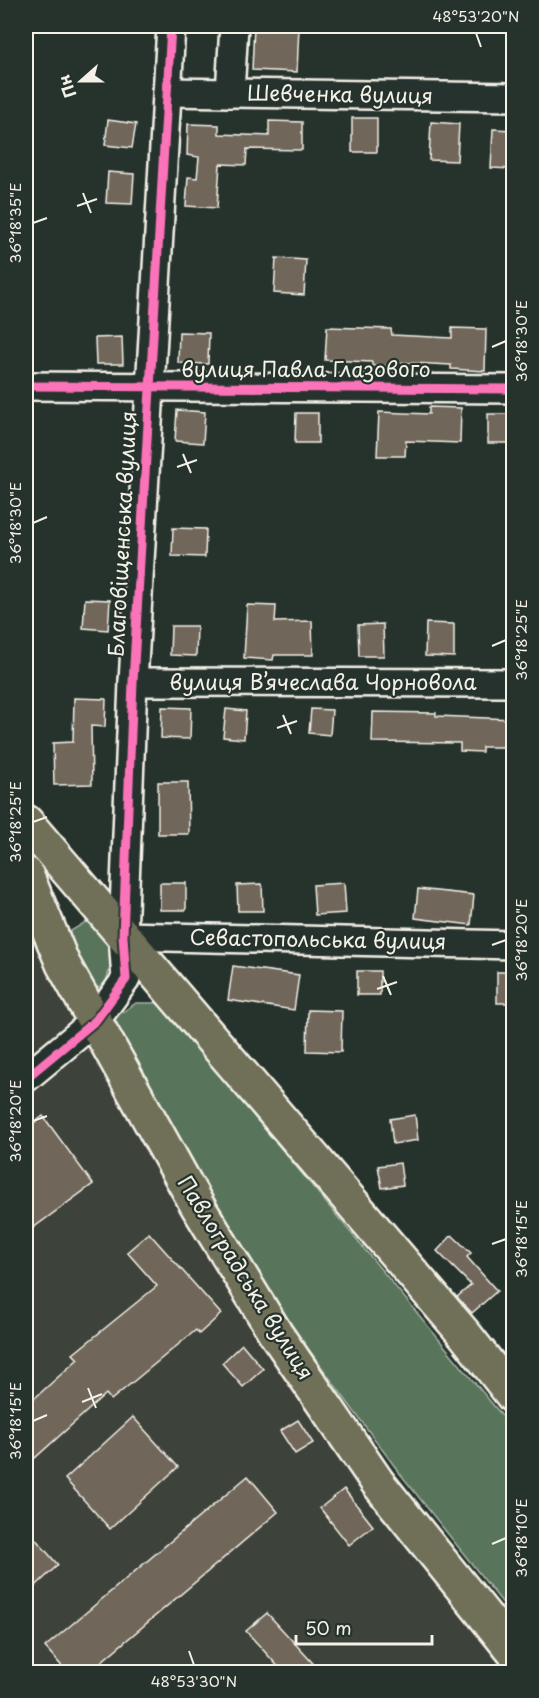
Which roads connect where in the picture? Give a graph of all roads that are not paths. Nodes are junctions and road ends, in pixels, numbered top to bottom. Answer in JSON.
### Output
{"nodes":[{"id":1,"x":171,"y":26,"type":"edge"},
{"id":2,"x":234,"y":26,"type":"edge"},
{"id":3,"x":167,"y":92,"type":"junction"},
{"id":4,"x":230,"y":93,"type":"junction"},
{"id":5,"x":513,"y":97,"type":"edge"},
{"id":6,"x":26,"y":386,"type":"edge"},
{"id":7,"x":149,"y":387,"type":"junction"},
{"id":8,"x":513,"y":389,"type":"edge"},
{"id":9,"x":133,"y":682,"type":"junction"},
{"id":10,"x":513,"y":683,"type":"edge"},
{"id":11,"x":26,"y":822,"type":"edge"},
{"id":12,"x":26,"y":876,"type":"edge"},
{"id":13,"x":123,"y":936,"type":"junction"},
{"id":14,"x":513,"y":945,"type":"edge"},
{"id":15,"x":96,"y":1020,"type":"junction"},
{"id":16,"x":26,"y":1078,"type":"edge"},
{"id":17,"x":513,"y":1397,"type":"edge"},
{"id":18,"x":513,"y":1652,"type":"edge"}],
"edges":[{"from":1,"to":3,"type":"street","name":"Благовіщенська вулиця"},
{"from":2,"to":4,"type":"street"},
{"from":3,"to":4,"type":"street","name":"Шевченка вулиця"},
{"from":3,"to":7,"type":"street","name":"Благовіщенська вулиця"},
{"from":4,"to":5,"type":"street","name":"Шевченка вулиця"},
{"from":6,"to":7,"type":"street","name":"вулиця Павла Глазового"},
{"from":7,"to":8,"type":"street","name":"вулиця Павла Глазового"},
{"from":7,"to":9,"type":"street","name":"Благовіщенська вулиця"},
{"from":9,"to":10,"type":"street","name":"вулиця В’ячеслава Чорновола"},
{"from":9,"to":13,"type":"street","name":"Благовіщенська вулиця"},
{"from":11,"to":13,"type":"main road"},
{"from":12,"to":15,"type":"main road","name":"Павлоградська вулиця"},
{"from":13,"to":14,"type":"street","name":"Севастопольська вулиця"},
{"from":13,"to":15,"type":"street","name":"Благовіщенська вулиця"},
{"from":13,"to":17,"type":"main road"},
{"from":15,"to":16,"type":"street","name":"Благовіщенська вулиця"},
{"from":15,"to":18,"type":"main road","name":"Павлоградська вулиця"}]}
